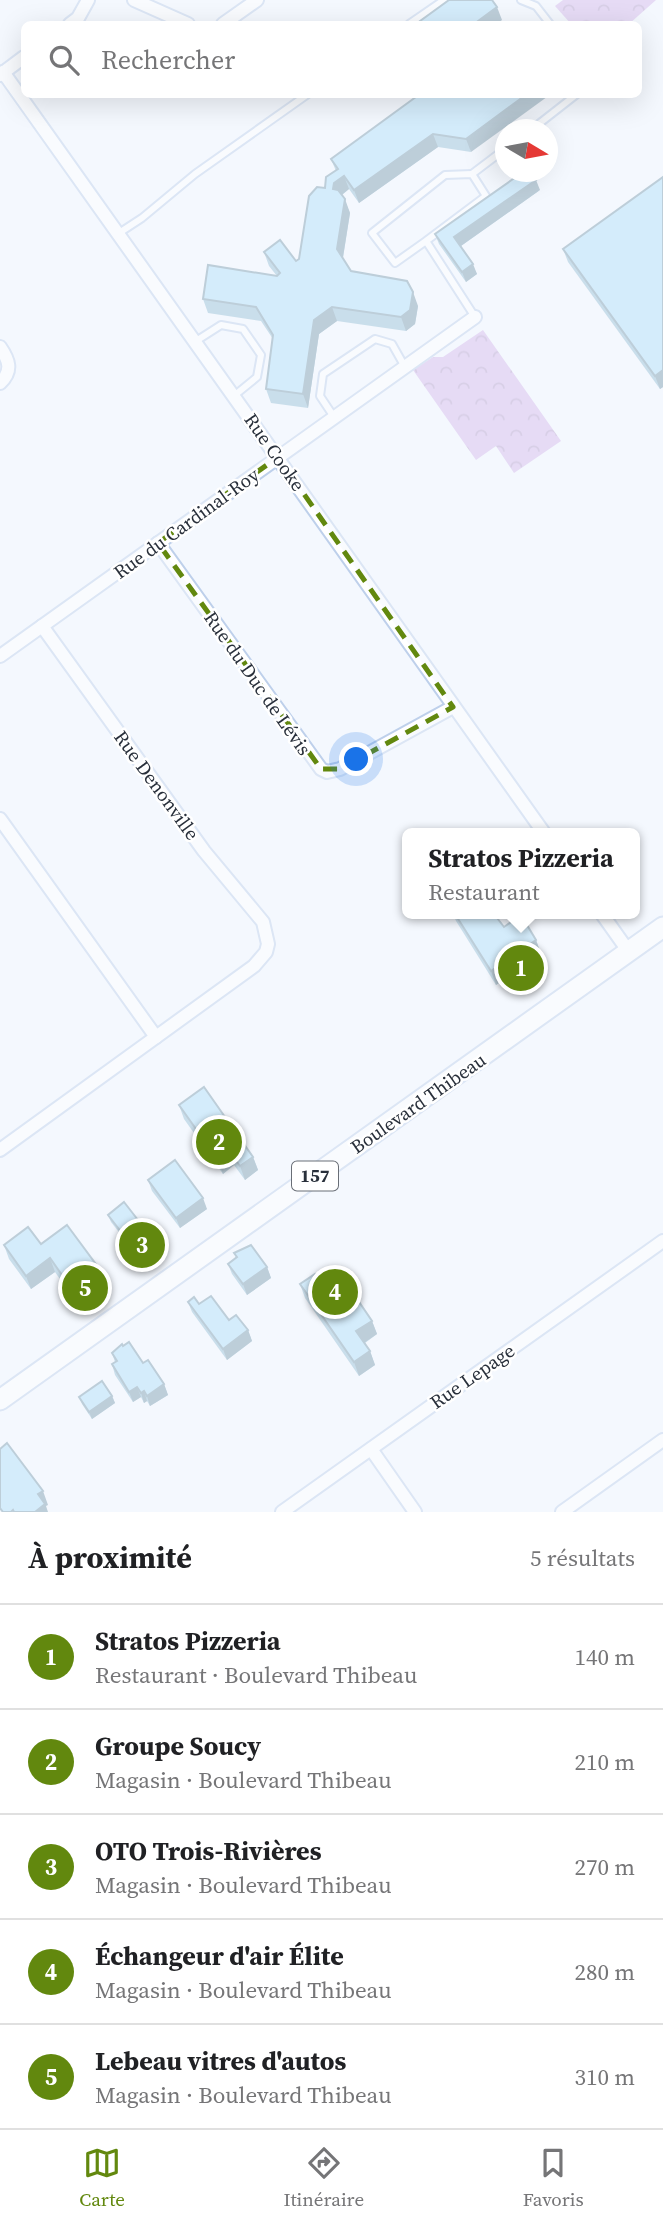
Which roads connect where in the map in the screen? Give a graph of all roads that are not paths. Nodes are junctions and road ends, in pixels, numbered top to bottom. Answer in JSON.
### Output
{"nodes":[{"id":1,"x":88,"y":0,"type":"edge"},
{"id":2,"x":134,"y":0,"type":"edge"},
{"id":3,"x":257,"y":0,"type":"edge"},
{"id":4,"x":444,"y":0,"type":"edge"},
{"id":5,"x":521,"y":0,"type":"edge"},
{"id":6,"x":73,"y":21,"type":"edge"},
{"id":7,"x":181,"y":21,"type":"edge"},
{"id":8,"x":227,"y":21,"type":"edge"},
{"id":9,"x":413,"y":21,"type":"edge"},
{"id":10,"x":548,"y":21,"type":"edge"},
{"id":11,"x":21,"y":59,"type":"edge"},
{"id":12,"x":2,"y":74,"type":"edge"},
{"id":13,"x":302,"y":98,"type":"edge"},
{"id":14,"x":572,"y":98,"type":"edge"},
{"id":15,"x":545,"y":119,"type":"edge"},
{"id":16,"x":495,"y":157,"type":"edge"},
{"id":17,"x":472,"y":174,"type":"junction"},
{"id":18,"x":119,"y":233,"type":"junction"},
{"id":19,"x":426,"y":241,"type":"junction"},
{"id":20,"x":475,"y":317,"type":"joint"},
{"id":21,"x":196,"y":341,"type":"junction"},
{"id":22,"x":0,"y":346,"type":"edge"},
{"id":23,"x":405,"y":367,"type":"junction"},
{"id":24,"x":0,"y":383,"type":"edge"},
{"id":25,"x":235,"y":395,"type":"junction"},
{"id":26,"x":334,"y":416,"type":"junction"},
{"id":27,"x":278,"y":457,"type":"junction"},
{"id":28,"x":158,"y":543,"type":"junction"},
{"id":29,"x":42,"y":626,"type":"junction"},
{"id":30,"x":0,"y":656,"type":"edge"},
{"id":31,"x":453,"y":707,"type":"junction"},
{"id":32,"x":0,"y":819,"type":"edge"},
{"id":33,"x":540,"y":828,"type":"edge"},
{"id":34,"x":11,"y":835,"type":"junction"},
{"id":35,"x":0,"y":843,"type":"edge"},
{"id":36,"x":606,"y":919,"type":"edge"},
{"id":37,"x":663,"y":927,"type":"edge"},
{"id":38,"x":629,"y":952,"type":"junction"},
{"id":39,"x":156,"y":1037,"type":"junction"},
{"id":40,"x":0,"y":1150,"type":"edge"},
{"id":41,"x":663,"y":1241,"type":"edge"},
{"id":42,"x":0,"y":1400,"type":"edge"},
{"id":43,"x":663,"y":1440,"type":"edge"},
{"id":44,"x":370,"y":1449,"type":"junction"},
{"id":45,"x":282,"y":1512,"type":"edge"},
{"id":46,"x":415,"y":1512,"type":"edge"},
{"id":47,"x":562,"y":1512,"type":"edge"}],
"edges":[{"from":1,"to":6,"type":"street"},
{"from":2,"to":7,"type":"street"},
{"from":3,"to":8,"type":"street"},
{"from":4,"to":9,"type":"lane"},
{"from":5,"to":10,"type":"lane"},
{"from":11,"to":12,"type":"street"},
{"from":12,"to":18,"type":"street","name":"Rue Cooke"},
{"from":13,"to":18,"type":"lane"},
{"from":14,"to":15,"type":"lane"},
{"from":16,"to":17,"type":"lane"},
{"from":17,"to":19,"type":"lane"},
{"from":17,"to":19,"type":"lane"},
{"from":18,"to":21,"type":"street","name":"Rue Cooke"},
{"from":19,"to":20,"type":"lane"},
{"from":20,"to":23,"type":"street","name":"Rue du Cardinal-Roy"},
{"from":21,"to":25,"type":"street","name":"Rue Cooke"},
{"from":21,"to":25,"type":"lane"},
{"from":22,"to":24,"type":"street"},
{"from":23,"to":26,"type":"street","name":"Rue du Cardinal-Roy"},
{"from":23,"to":26,"type":"lane"},
{"from":25,"to":27,"type":"street","name":"Rue Cooke"},
{"from":26,"to":27,"type":"street","name":"Rue du Cardinal-Roy"},
{"from":27,"to":28,"type":"street","name":"Rue du Cardinal-Roy"},
{"from":27,"to":31,"type":"street","name":"Rue Cooke"},
{"from":28,"to":29,"type":"street","name":"Rue du Cardinal-Roy"},
{"from":28,"to":31,"type":"street","name":"Rue du Duc de Lévis"},
{"from":29,"to":30,"type":"street","name":"Rue du Cardinal-Roy"},
{"from":29,"to":39,"type":"street","name":"Rue Denonville"},
{"from":31,"to":33,"type":"street","name":"Rue Cooke"},
{"from":32,"to":34,"type":"street"},
{"from":34,"to":35,"type":"street"},
{"from":34,"to":39,"type":"street"},
{"from":36,"to":38,"type":"street"},
{"from":37,"to":38,"type":"main road","name":"Boulevard Thibeau","number":"157"},
{"from":38,"to":42,"type":"main road","name":"Boulevard Thibeau","number":"157"},
{"from":39,"to":40,"type":"street"},
{"from":41,"to":44,"type":"street","name":"Rue Lepage"},
{"from":43,"to":47,"type":"street"},
{"from":44,"to":45,"type":"street","name":"Rue Lepage"},
{"from":44,"to":46,"type":"street"}]}
